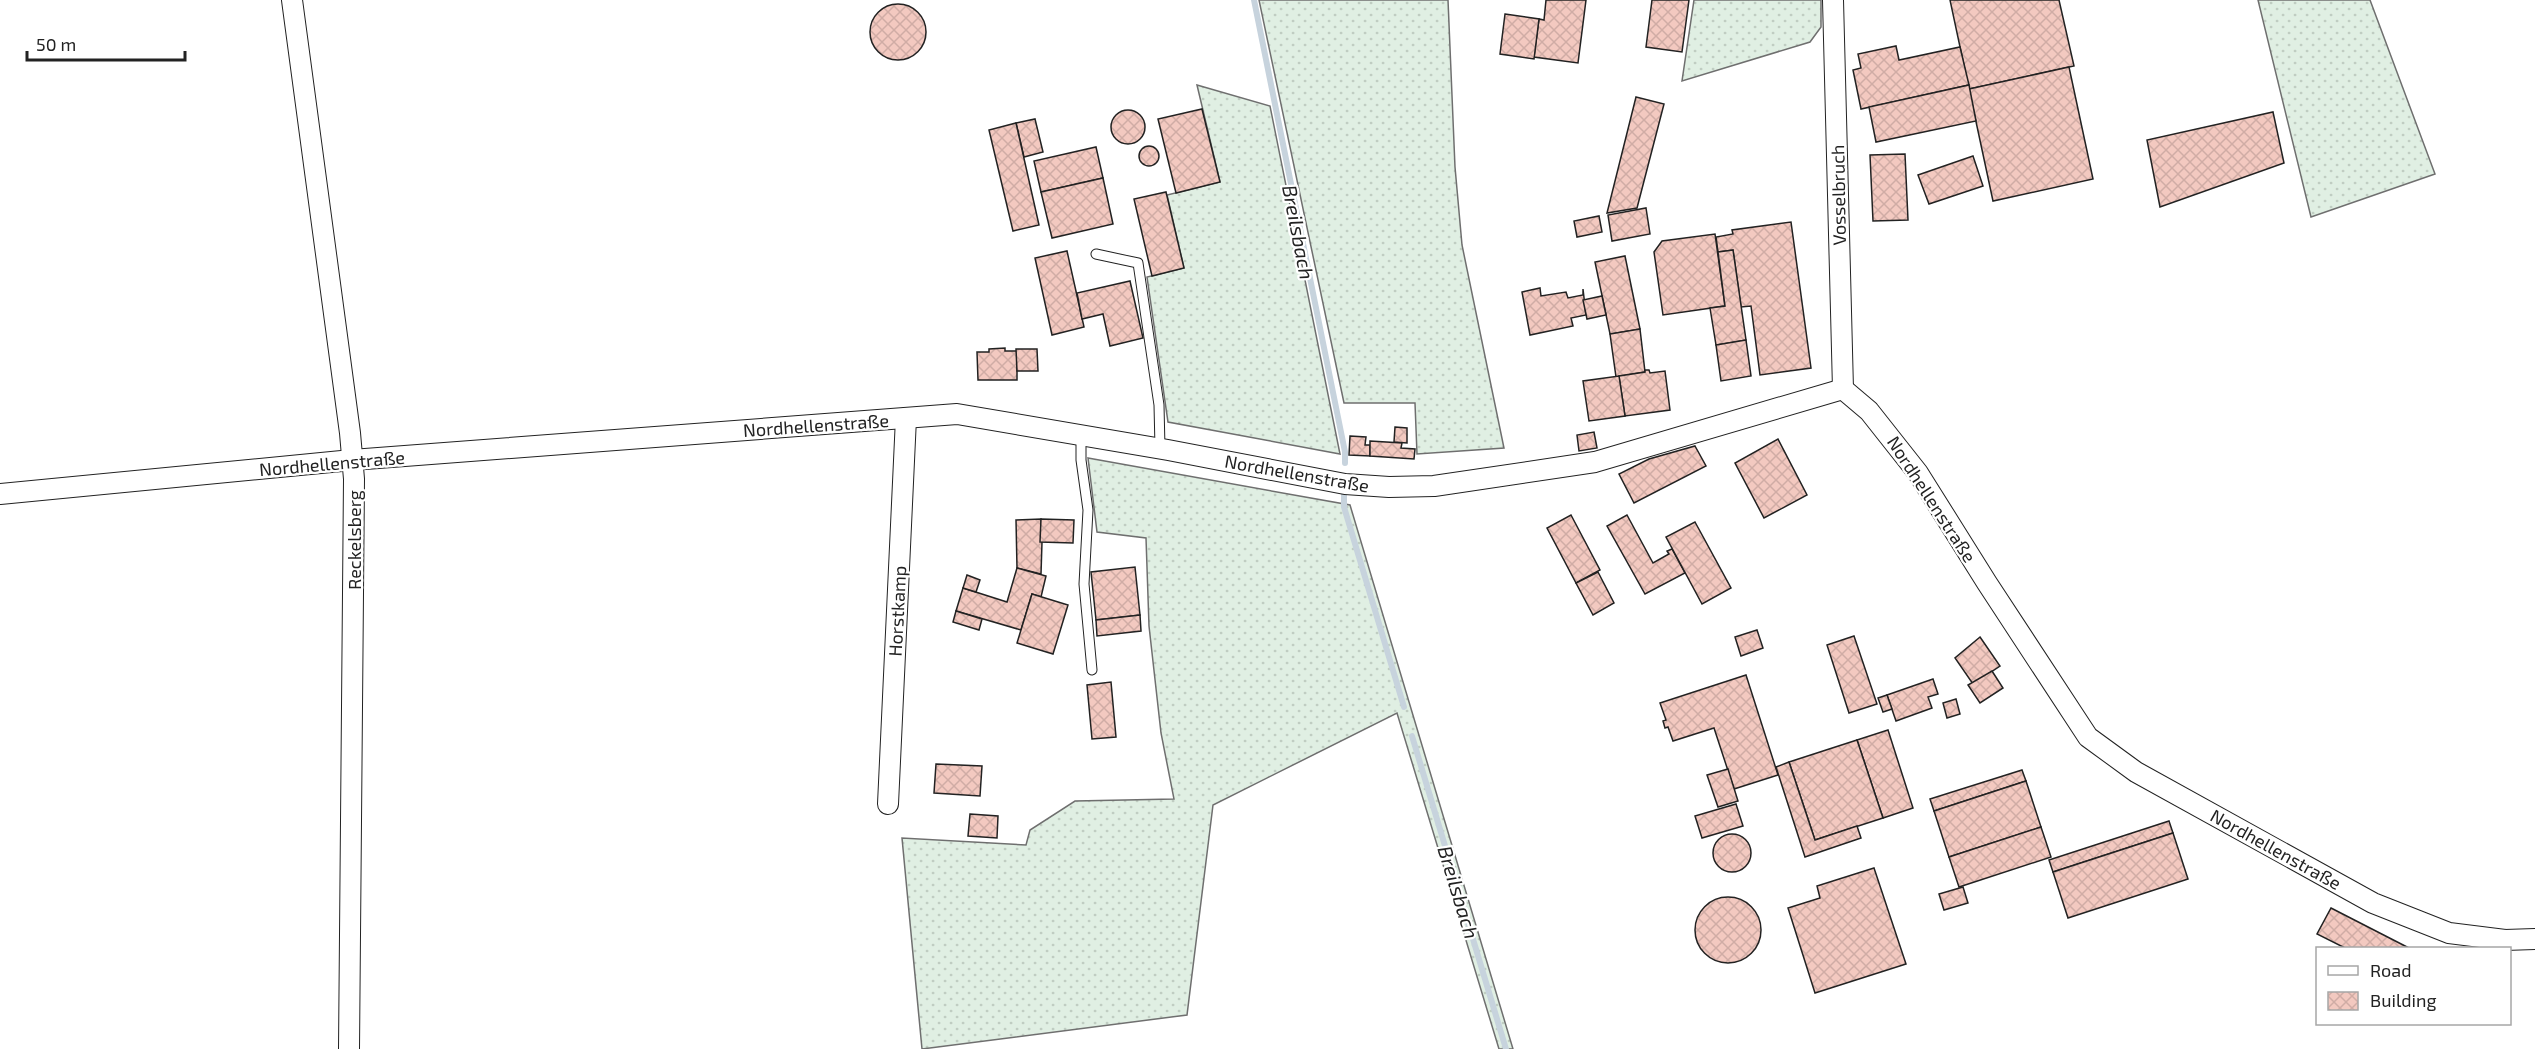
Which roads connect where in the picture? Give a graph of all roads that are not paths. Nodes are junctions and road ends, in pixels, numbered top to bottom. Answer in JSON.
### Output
{"nodes":[{"id":1,"x":291,"y":0,"type":"edge"},
{"id":2,"x":1833,"y":0,"type":"edge"},
{"id":3,"x":1096,"y":254,"type":"dead end"},
{"id":4,"x":1843,"y":389,"type":"junction"},
{"id":5,"x":906,"y":418,"type":"junction"},
{"id":6,"x":1081,"y":435,"type":"junction"},
{"id":7,"x":1160,"y":448,"type":"junction"},
{"id":8,"x":352,"y":460,"type":"junction"},
{"id":9,"x":0,"y":494,"type":"edge"},
{"id":10,"x":1092,"y":670,"type":"dead end"},
{"id":11,"x":888,"y":804,"type":"dead end"},
{"id":12,"x":2535,"y":939,"type":"edge"},
{"id":13,"x":349,"y":1049,"type":"edge"}],
"edges":[{"from":1,"to":8,"type":"street","name":"Reckelsberg"},
{"from":2,"to":4,"type":"street","name":"Vosselbruch"},
{"from":3,"to":7,"type":"lane"},
{"from":4,"to":7,"type":"street","name":"Nordhellenstraße"},
{"from":4,"to":12,"type":"street","name":"Nordhellenstraße"},
{"from":5,"to":6,"type":"street","name":"Nordhellenstraße"},
{"from":5,"to":8,"type":"street","name":"Nordhellenstraße"},
{"from":5,"to":11,"type":"street","name":"Horstkamp"},
{"from":6,"to":7,"type":"street","name":"Nordhellenstraße"},
{"from":6,"to":10,"type":"lane"},
{"from":8,"to":9,"type":"street","name":"Nordhellenstraße"},
{"from":8,"to":13,"type":"street","name":"Reckelsberg"}]}
